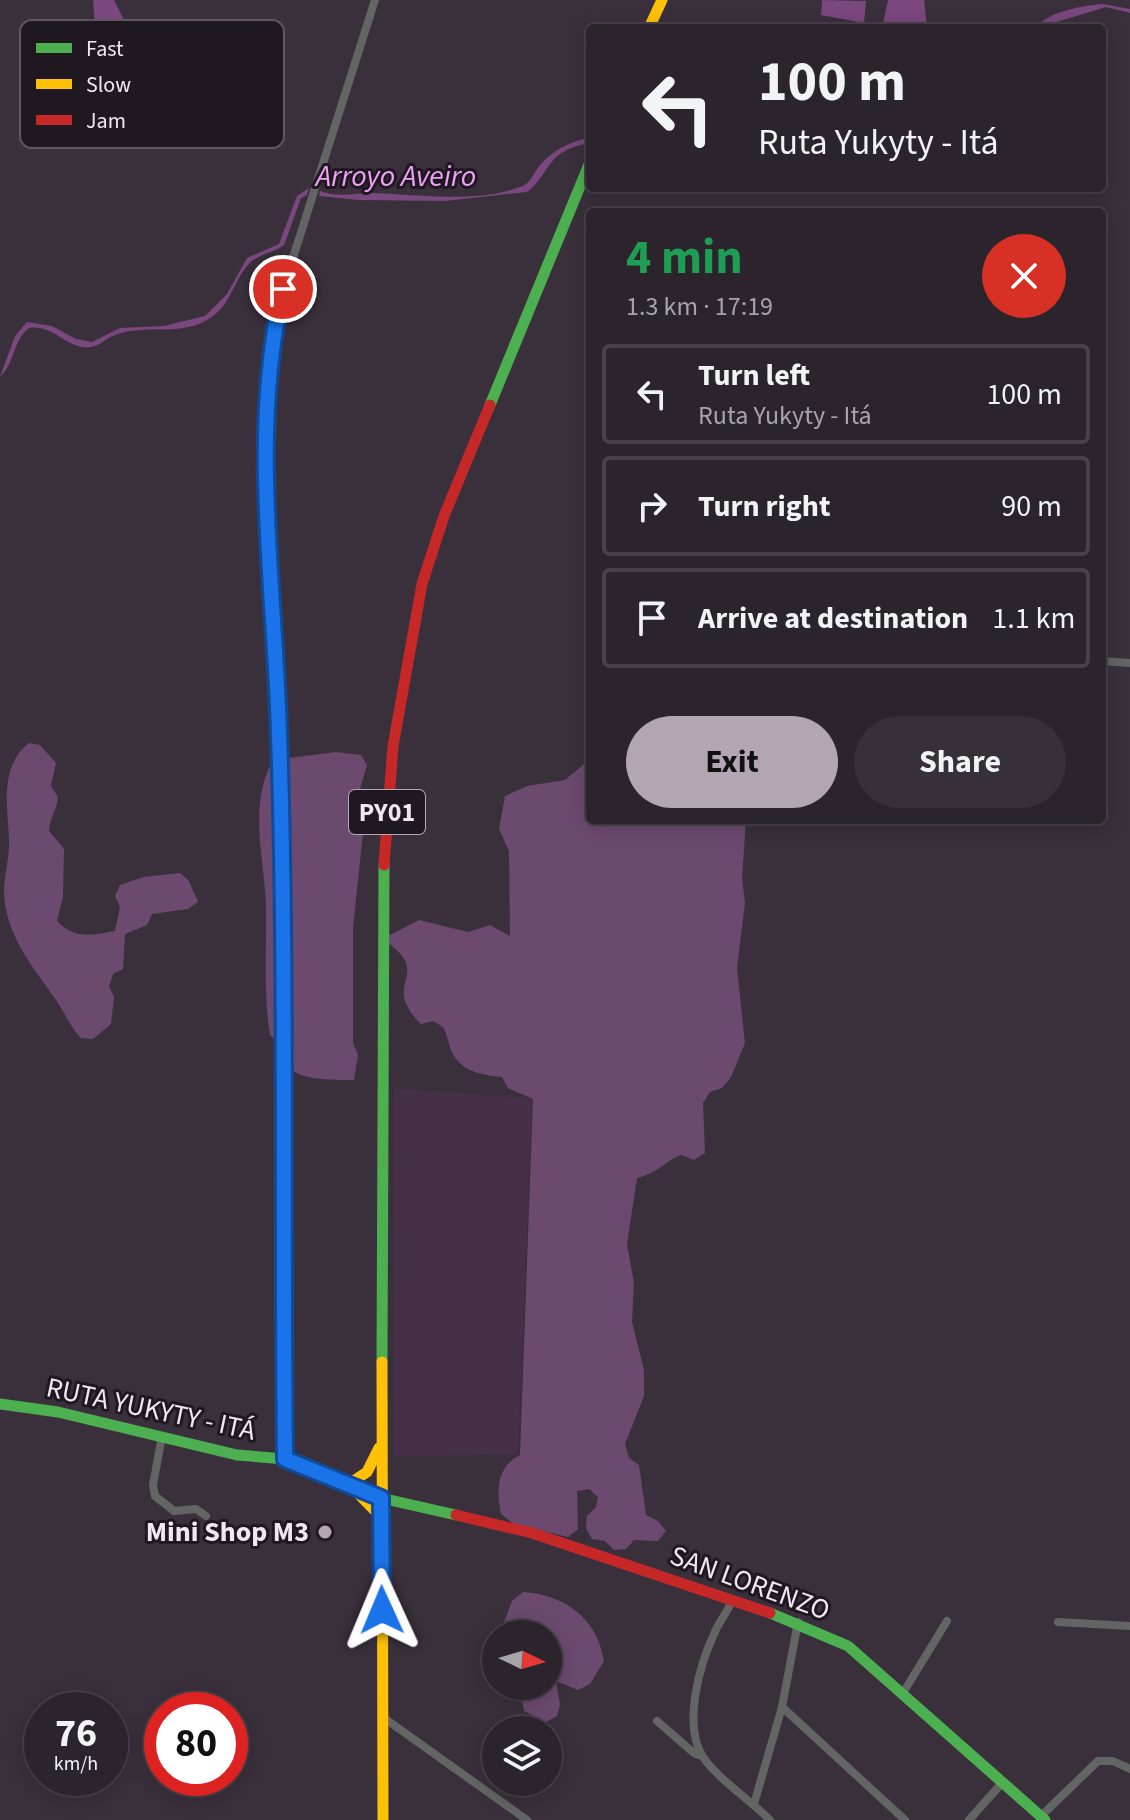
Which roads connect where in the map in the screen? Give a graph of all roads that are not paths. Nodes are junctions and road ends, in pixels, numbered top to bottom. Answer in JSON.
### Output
{"nodes":[{"id":1,"x":375,"y":0,"type":"edge"},
{"id":2,"x":662,"y":0,"type":"edge"},
{"id":3,"x":651,"y":24,"type":"edge"},
{"id":4,"x":586,"y":172,"type":"edge"},
{"id":5,"x":1106,"y":661,"type":"edge"},
{"id":6,"x":1130,"y":663,"type":"edge"},
{"id":7,"x":0,"y":1404,"type":"edge"},
{"id":8,"x":162,"y":1436,"type":"junction"},
{"id":9,"x":381,"y":1444,"type":"junction"},
{"id":10,"x":285,"y":1459,"type":"junction"},
{"id":11,"x":349,"y":1484,"type":"junction"},
{"id":12,"x":381,"y":1498,"type":"junction"},
{"id":13,"x":206,"y":1516,"type":"dead end"},
{"id":14,"x":381,"y":1517,"type":"junction"},
{"id":15,"x":732,"y":1600,"type":"junction"},
{"id":16,"x":947,"y":1621,"type":"dead end"},
{"id":17,"x":798,"y":1622,"type":"junction"},
{"id":18,"x":1058,"y":1622,"type":"dead end"},
{"id":19,"x":1130,"y":1626,"type":"edge"},
{"id":20,"x":903,"y":1693,"type":"junction"},
{"id":21,"x":782,"y":1707,"type":"junction"},
{"id":22,"x":384,"y":1718,"type":"junction"},
{"id":23,"x":657,"y":1721,"type":"dead end"},
{"id":24,"x":702,"y":1756,"type":"junction"},
{"id":25,"x":1130,"y":1769,"type":"edge"},
{"id":26,"x":1002,"y":1783,"type":"junction"},
{"id":27,"x":754,"y":1804,"type":"junction"},
{"id":28,"x":1043,"y":1818,"type":"edge"},
{"id":29,"x":383,"y":1820,"type":"edge"},
{"id":30,"x":527,"y":1820,"type":"edge"},
{"id":31,"x":770,"y":1820,"type":"edge"},
{"id":32,"x":905,"y":1820,"type":"edge"},
{"id":33,"x":969,"y":1820,"type":"edge"}],
"edges":[{"from":1,"to":10,"type":"street"},
{"from":2,"to":3,"type":"main road"},
{"from":4,"to":9,"type":"main road","number":"PY01"},
{"from":5,"to":6,"type":"street"},
{"from":7,"to":8,"type":"main road","name":"RUTA YUKYTY - ITÁ"},
{"from":8,"to":10,"type":"main road","name":"RUTA YUKYTY - ITÁ"},
{"from":8,"to":13,"type":"street"},
{"from":9,"to":11,"type":"main road"},
{"from":9,"to":12,"type":"main road","number":"PY01"},
{"from":10,"to":11,"type":"main road","name":"RUTA YUKYTY - ITÁ"},
{"from":11,"to":12,"type":"main road","name":"RUTA YUKYTY - ITÁ"},
{"from":11,"to":14,"type":"main road"},
{"from":12,"to":14,"type":"main road","number":"PY01"},
{"from":12,"to":15,"type":"main road","name":"SAN LORENZO"},
{"from":14,"to":22,"type":"main road","number":"PY01"},
{"from":15,"to":17,"type":"main road","name":"SAN LORENZO"},
{"from":15,"to":24,"type":"street"},
{"from":16,"to":20,"type":"street"},
{"from":17,"to":20,"type":"main road","name":"SAN LORENZO"},
{"from":17,"to":21,"type":"street"},
{"from":18,"to":19,"type":"street"},
{"from":20,"to":26,"type":"main road","name":"SAN LORENZO"},
{"from":21,"to":27,"type":"street"},
{"from":21,"to":32,"type":"street"},
{"from":22,"to":29,"type":"main road","number":"PY01"},
{"from":22,"to":30,"type":"street"},
{"from":23,"to":24,"type":"street"},
{"from":24,"to":27,"type":"street"},
{"from":25,"to":28,"type":"street"},
{"from":26,"to":28,"type":"main road","name":"SAN LORENZO"},
{"from":26,"to":33,"type":"street"},
{"from":27,"to":31,"type":"street"}]}
